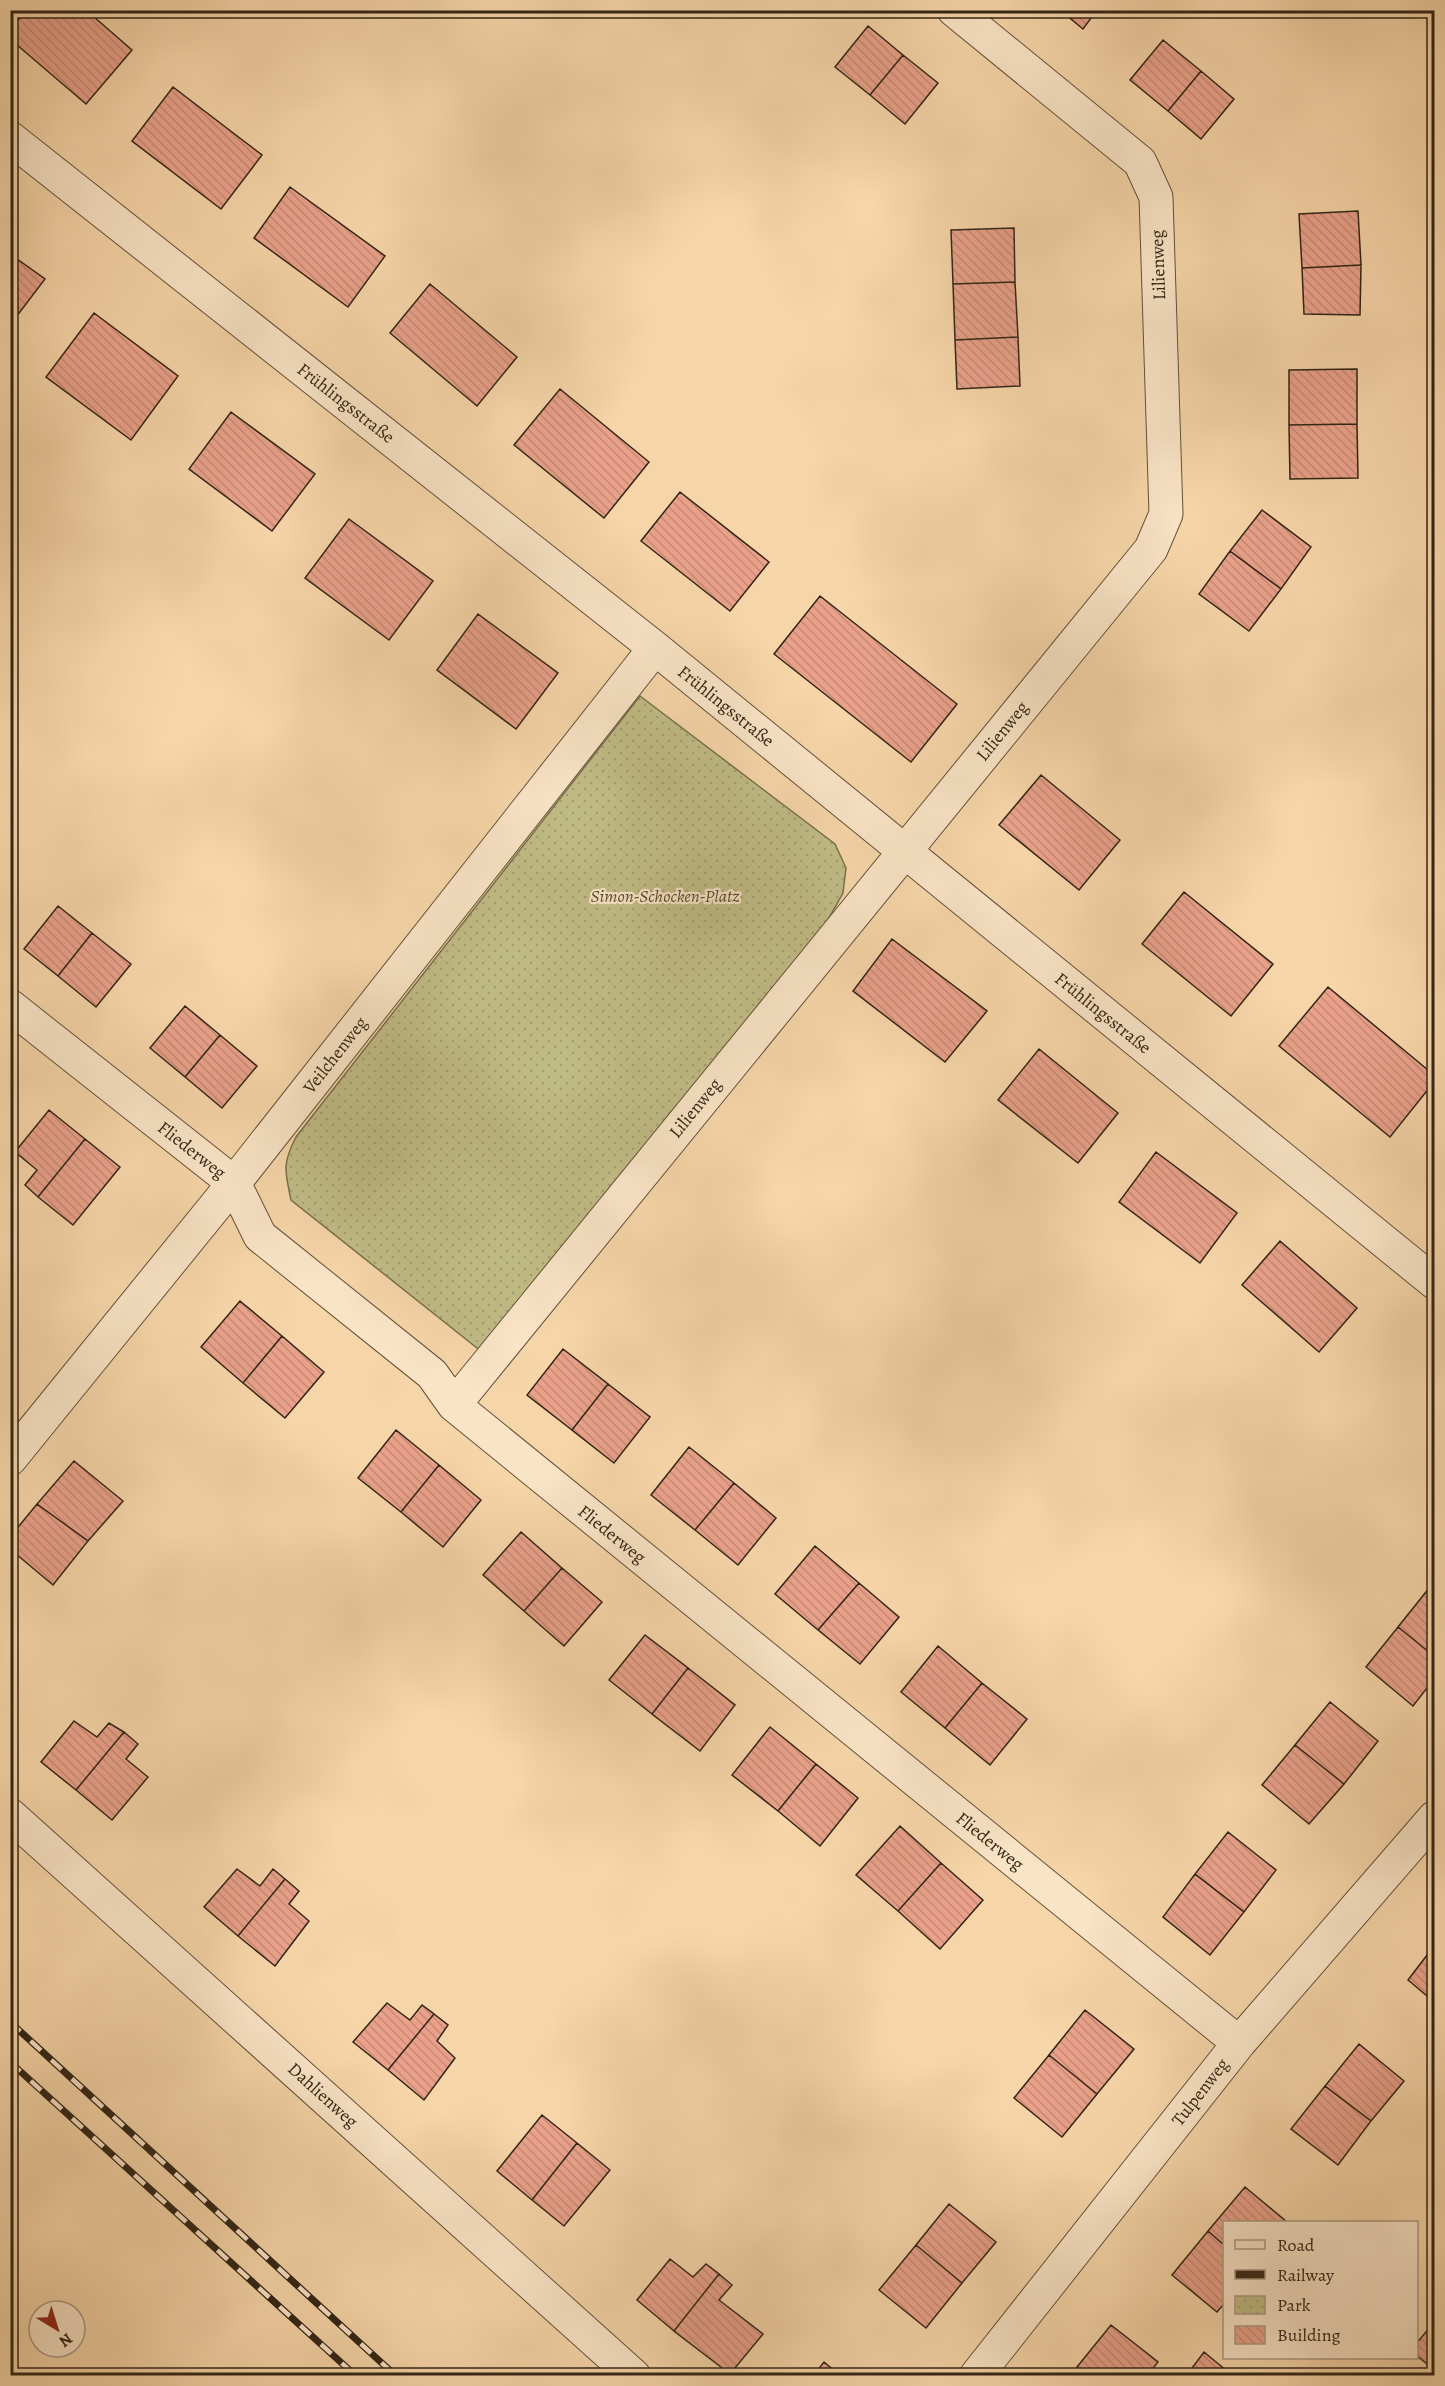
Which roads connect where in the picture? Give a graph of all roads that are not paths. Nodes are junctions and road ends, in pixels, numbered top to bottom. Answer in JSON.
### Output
{"nodes":[{"id":1,"x":954,"y":10,"type":"edge"},
{"id":2,"x":10,"y":138,"type":"edge"},
{"id":3,"x":655,"y":648,"type":"junction"},
{"id":4,"x":905,"y":851,"type":"junction"},
{"id":5,"x":10,"y":1006,"type":"edge"},
{"id":6,"x":234,"y":1183,"type":"junction"},
{"id":7,"x":1434,"y":1282,"type":"edge"},
{"id":8,"x":454,"y":1405,"type":"junction"},
{"id":9,"x":10,"y":1459,"type":"edge"},
{"id":10,"x":10,"y":1815,"type":"edge"},
{"id":11,"x":1434,"y":1818,"type":"edge"},
{"id":12,"x":1239,"y":2043,"type":"junction"},
{"id":13,"x":634,"y":2376,"type":"edge"},
{"id":14,"x":976,"y":2376,"type":"edge"}],
"edges":[{"from":1,"to":4,"type":"street","name":"Lilienweg"},
{"from":2,"to":3,"type":"street","name":"Frühlingsstraße"},
{"from":3,"to":4,"type":"street","name":"Frühlingsstraße"},
{"from":3,"to":6,"type":"street","name":"Veilchenweg"},
{"from":4,"to":7,"type":"street","name":"Frühlingsstraße"},
{"from":4,"to":8,"type":"street","name":"Lilienweg"},
{"from":5,"to":6,"type":"street","name":"Fliederweg"},
{"from":6,"to":8,"type":"street","name":"Fliederweg"},
{"from":6,"to":9,"type":"street","name":"Veilchenweg"},
{"from":8,"to":12,"type":"street","name":"Fliederweg"},
{"from":10,"to":13,"type":"street","name":"Dahlienweg"},
{"from":11,"to":12,"type":"street","name":"Tulpenweg"},
{"from":12,"to":14,"type":"street","name":"Tulpenweg"}]}
